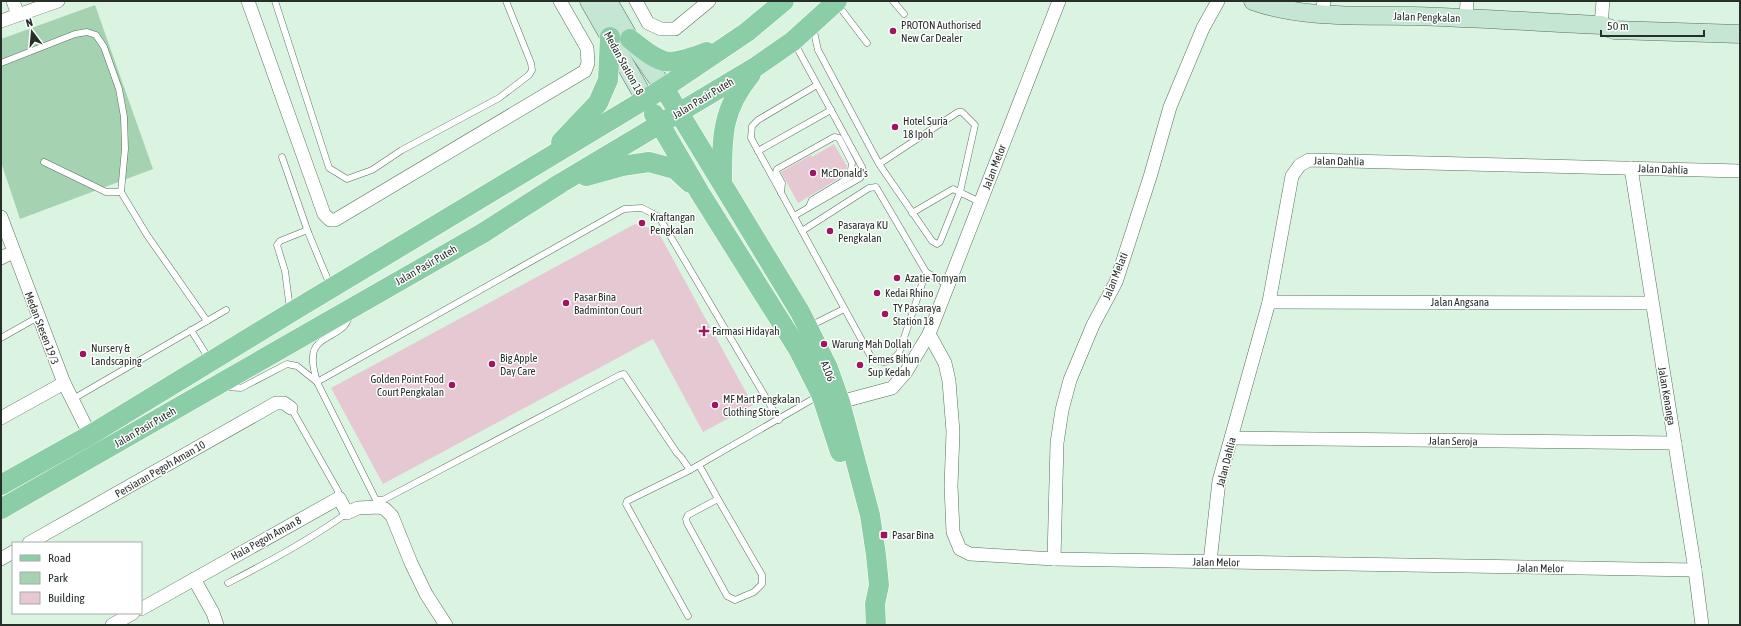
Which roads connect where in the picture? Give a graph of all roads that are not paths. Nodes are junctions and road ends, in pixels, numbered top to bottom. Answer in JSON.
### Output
{"nodes":[{"id":1,"x":13,"y":1,"type":"edge"},
{"id":2,"x":58,"y":1,"type":"edge"},
{"id":3,"x":248,"y":1,"type":"edge"},
{"id":4,"x":274,"y":1,"type":"edge"},
{"id":5,"x":506,"y":1,"type":"edge"},
{"id":6,"x":560,"y":1,"type":"edge"},
{"id":7,"x":589,"y":1,"type":"edge"},
{"id":8,"x":608,"y":1,"type":"edge"},
{"id":9,"x":636,"y":1,"type":"edge"},
{"id":10,"x":709,"y":1,"type":"edge"},
{"id":11,"x":784,"y":1,"type":"edge"},
{"id":12,"x":836,"y":1,"type":"edge"},
{"id":13,"x":893,"y":1,"type":"edge"},
{"id":14,"x":1059,"y":1,"type":"edge"},
{"id":15,"x":1218,"y":1,"type":"edge"},
{"id":16,"x":1253,"y":1,"type":"edge"},
{"id":17,"x":1602,"y":1,"type":"edge"},
{"id":18,"x":1323,"y":7,"type":"edge"},
{"id":19,"x":1467,"y":9,"type":"edge"},
{"id":20,"x":904,"y":14,"type":"dead end"},
{"id":21,"x":18,"y":15,"type":"junction"},
{"id":22,"x":1,"y":21,"type":"edge"},
{"id":23,"x":812,"y":23,"type":"junction"},
{"id":24,"x":1740,"y":24,"type":"edge"},
{"id":25,"x":1601,"y":25,"type":"junction"},
{"id":26,"x":1740,"y":34,"type":"edge"},
{"id":27,"x":610,"y":37,"type":"junction"},
{"id":28,"x":630,"y":39,"type":"junction"},
{"id":29,"x":793,"y":41,"type":"junction"},
{"id":30,"x":867,"y":43,"type":"dead end"},
{"id":31,"x":729,"y":45,"type":"junction"},
{"id":32,"x":1,"y":63,"type":"edge"},
{"id":33,"x":757,"y":66,"type":"junction"},
{"id":34,"x":816,"y":85,"type":"junction"},
{"id":35,"x":664,"y":88,"type":"junction"},
{"id":36,"x":644,"y":98,"type":"junction"},
{"id":37,"x":831,"y":110,"type":"junction"},
{"id":38,"x":679,"y":112,"type":"junction"},
{"id":39,"x":660,"y":124,"type":"junction"},
{"id":40,"x":758,"y":151,"type":"junction"},
{"id":41,"x":282,"y":157,"type":"dead end"},
{"id":42,"x":546,"y":158,"type":"junction"},
{"id":43,"x":44,"y":162,"type":"dead end"},
{"id":44,"x":879,"y":164,"type":"junction"},
{"id":45,"x":1631,"y":168,"type":"junction"},
{"id":46,"x":1740,"y":171,"type":"edge"},
{"id":47,"x":561,"y":183,"type":"junction"},
{"id":48,"x":722,"y":183,"type":"junction"},
{"id":49,"x":121,"y":192,"type":"junction"},
{"id":50,"x":960,"y":192,"type":"junction"},
{"id":51,"x":700,"y":193,"type":"junction"},
{"id":52,"x":781,"y":193,"type":"junction"},
{"id":53,"x":980,"y":202,"type":"junction"},
{"id":54,"x":809,"y":208,"type":"junction"},
{"id":55,"x":912,"y":213,"type":"junction"},
{"id":56,"x":794,"y":216,"type":"junction"},
{"id":57,"x":1,"y":218,"type":"edge"},
{"id":58,"x":802,"y":231,"type":"junction"},
{"id":59,"x":308,"y":232,"type":"junction"},
{"id":60,"x":13,"y":252,"type":"junction"},
{"id":61,"x":1,"y":258,"type":"edge"},
{"id":62,"x":926,"y":272,"type":"junction"},
{"id":63,"x":948,"y":286,"type":"junction"},
{"id":64,"x":331,"y":288,"type":"junction"},
{"id":65,"x":1269,"y":302,"type":"junction"},
{"id":66,"x":1651,"y":303,"type":"junction"},
{"id":67,"x":354,"y":305,"type":"junction"},
{"id":68,"x":844,"y":309,"type":"junction"},
{"id":69,"x":226,"y":310,"type":"dead end"},
{"id":70,"x":290,"y":313,"type":"junction"},
{"id":71,"x":38,"y":317,"type":"junction"},
{"id":72,"x":207,"y":321,"type":"junction"},
{"id":73,"x":192,"y":330,"type":"junction"},
{"id":74,"x":929,"y":334,"type":"junction"},
{"id":75,"x":1,"y":338,"type":"edge"},
{"id":76,"x":807,"y":340,"type":"junction"},
{"id":77,"x":210,"y":362,"type":"junction"},
{"id":78,"x":316,"y":382,"type":"junction"},
{"id":79,"x":64,"y":383,"type":"junction"},
{"id":80,"x":217,"y":386,"type":"junction"},
{"id":81,"x":821,"y":394,"type":"junction"},
{"id":82,"x":73,"y":399,"type":"junction"},
{"id":83,"x":840,"y":402,"type":"junction"},
{"id":84,"x":291,"y":408,"type":"joint"},
{"id":85,"x":1,"y":418,"type":"edge"},
{"id":86,"x":779,"y":420,"type":"junction"},
{"id":87,"x":90,"y":435,"type":"junction"},
{"id":88,"x":1232,"y":438,"type":"junction"},
{"id":89,"x":1675,"y":443,"type":"junction"},
{"id":90,"x":698,"y":466,"type":"junction"},
{"id":91,"x":690,"y":470,"type":"junction"},
{"id":92,"x":1,"y":485,"type":"edge"},
{"id":93,"x":339,"y":498,"type":"junction"},
{"id":94,"x":718,"y":499,"type":"junction"},
{"id":95,"x":1,"y":509,"type":"edge"},
{"id":96,"x":347,"y":513,"type":"junction"},
{"id":97,"x":31,"y":542,"type":"edge"},
{"id":98,"x":12,"y":553,"type":"edge"},
{"id":99,"x":1,"y":559,"type":"edge"},
{"id":100,"x":1054,"y":560,"type":"junction"},
{"id":101,"x":1210,"y":562,"type":"junction"},
{"id":102,"x":1695,"y":570,"type":"junction"},
{"id":103,"x":194,"y":579,"type":"junction"},
{"id":104,"x":228,"y":583,"type":"dead end"},
{"id":105,"x":875,"y":604,"type":"junction"},
{"id":106,"x":142,"y":608,"type":"edge"},
{"id":107,"x":131,"y":614,"type":"edge"},
{"id":108,"x":688,"y":616,"type":"dead end"},
{"id":109,"x":112,"y":625,"type":"edge"},
{"id":110,"x":217,"y":625,"type":"edge"},
{"id":111,"x":446,"y":625,"type":"edge"},
{"id":112,"x":876,"y":625,"type":"edge"},
{"id":113,"x":1702,"y":625,"type":"edge"}],
"edges":[{"from":1,"to":21,"type":"street"},
{"from":2,"to":21,"type":"street"},
{"from":3,"to":6,"type":"street"},
{"from":4,"to":5,"type":"lane"},
{"from":7,"to":27,"type":"street","name":"Medan Station 18"},
{"from":8,"to":28,"type":"street","name":"Medan Station 18"},
{"from":9,"to":10,"type":"street"},
{"from":11,"to":31,"type":"main road","name":"Jalan Pasir Puteh"},
{"from":12,"to":23,"type":"main road","name":"Jalan Pasir Puteh"},
{"from":12,"to":30,"type":"lane"},
{"from":13,"to":20,"type":"lane"},
{"from":14,"to":53,"type":"street","name":"Jalan Melor"},
{"from":15,"to":100,"type":"street","name":"Jalan Melati"},
{"from":16,"to":18,"type":"street","name":"Jalan Pengkalan"},
{"from":17,"to":25,"type":"street"},
{"from":18,"to":19,"type":"street","name":"Jalan Pengkalan"},
{"from":19,"to":25,"type":"street","name":"Jalan Pengkalan"},
{"from":21,"to":22,"type":"street"},
{"from":23,"to":29,"type":"main road","name":"Jalan Pasir Puteh"},
{"from":23,"to":44,"type":"lane"},
{"from":24,"to":25,"type":"street","name":"Jalan Pengkalan"},
{"from":25,"to":26,"type":"street","name":"Jalan Pengkalan"},
{"from":27,"to":36,"type":"street","name":"Medan Station 18"},
{"from":27,"to":42,"type":"main road"},
{"from":28,"to":31,"type":"main road"},
{"from":28,"to":35,"type":"street","name":"Medan Station 18"},
{"from":29,"to":33,"type":"main road","name":"Jalan Pasir Puteh"},
{"from":29,"to":34,"type":"lane"},
{"from":31,"to":35,"type":"main road","name":"Jalan Pasir Puteh"},
{"from":32,"to":49,"type":"lane"},
{"from":33,"to":38,"type":"main road","name":"Jalan Pasir Puteh"},
{"from":33,"to":48,"type":"main road"},
{"from":34,"to":37,"type":"lane"},
{"from":34,"to":40,"type":"lane"},
{"from":35,"to":36,"type":"main road","name":"Jalan Pasir Puteh"},
{"from":35,"to":38,"type":"main road","name":"Medan Station 18"},
{"from":36,"to":39,"type":"main road","name":"Medan Station 18"},
{"from":36,"to":42,"type":"main road","name":"Jalan Pasir Puteh"},
{"from":37,"to":40,"type":"lane"},
{"from":37,"to":54,"type":"lane"},
{"from":38,"to":39,"type":"main road","name":"Jalan Pasir Puteh"},
{"from":38,"to":48,"type":"main road","name":"Medan Station 18"},
{"from":39,"to":47,"type":"main road","name":"Jalan Pasir Puteh"},
{"from":39,"to":51,"type":"main road","name":"Medan Station 18"},
{"from":40,"to":52,"type":"lane"},
{"from":41,"to":59,"type":"lane"},
{"from":42,"to":64,"type":"main road","name":"Jalan Pasir Puteh"},
{"from":43,"to":49,"type":"lane"},
{"from":44,"to":50,"type":"lane"},
{"from":44,"to":55,"type":"lane"},
{"from":45,"to":46,"type":"street","name":"Jalan Dahlia"},
{"from":45,"to":65,"type":"street","name":"Jalan Dahlia"},
{"from":45,"to":66,"type":"street","name":"Jalan Kenanga"},
{"from":47,"to":51,"type":"main road"},
{"from":47,"to":67,"type":"main road","name":"Jalan Pasir Puteh"},
{"from":48,"to":76,"type":"main road","name":"Medan Station 18"},
{"from":49,"to":72,"type":"lane"},
{"from":50,"to":53,"type":"lane"},
{"from":50,"to":55,"type":"lane"},
{"from":50,"to":55,"type":"lane"},
{"from":51,"to":76,"type":"main road"},
{"from":52,"to":54,"type":"lane"},
{"from":52,"to":56,"type":"lane"},
{"from":53,"to":63,"type":"street","name":"Jalan Melor"},
{"from":54,"to":56,"type":"lane"},
{"from":56,"to":58,"type":"lane"},
{"from":57,"to":60,"type":"street","name":"Medan Stesen 19/3"},
{"from":58,"to":62,"type":"lane"},
{"from":58,"to":68,"type":"lane"},
{"from":59,"to":64,"type":"lane"},
{"from":59,"to":70,"type":"lane"},
{"from":60,"to":61,"type":"street"},
{"from":60,"to":71,"type":"street","name":"Medan Stesen 19/3"},
{"from":62,"to":63,"type":"lane"},
{"from":62,"to":68,"type":"lane"},
{"from":63,"to":74,"type":"street","name":"Jalan Melor"},
{"from":64,"to":70,"type":"main road","name":"Jalan Pasir Puteh"},
{"from":65,"to":66,"type":"street","name":"Jalan Angsana"},
{"from":65,"to":88,"type":"street","name":"Jalan Dahlia"},
{"from":66,"to":89,"type":"street","name":"Jalan Kenanga"},
{"from":67,"to":78,"type":"lane"},
{"from":67,"to":80,"type":"main road","name":"Jalan Pasir Puteh"},
{"from":68,"to":76,"type":"lane"},
{"from":69,"to":72,"type":"lane"},
{"from":70,"to":77,"type":"main road","name":"Jalan Pasir Puteh"},
{"from":71,"to":75,"type":"lane"},
{"from":71,"to":79,"type":"street","name":"Medan Stesen 19/3"},
{"from":72,"to":73,"type":"lane"},
{"from":73,"to":77,"type":"lane"},
{"from":73,"to":82,"type":"lane"},
{"from":74,"to":83,"type":"street","name":"Jalan Melor"},
{"from":74,"to":100,"type":"street","name":"Jalan Melor"},
{"from":76,"to":81,"type":"main road","name":"A106"},
{"from":76,"to":83,"type":"main road","name":"A106"},
{"from":77,"to":87,"type":"main road","name":"Jalan Pasir Puteh"},
{"from":78,"to":80,"type":"lane"},
{"from":78,"to":86,"type":"lane"},
{"from":78,"to":91,"type":"lane"},
{"from":79,"to":82,"type":"street","name":"Medan Stesen 19/3"},
{"from":79,"to":85,"type":"street"},
{"from":80,"to":95,"type":"main road","name":"Jalan Pasir Puteh"},
{"from":81,"to":86,"type":"lane"},
{"from":81,"to":105,"type":"main road","name":"A106"},
{"from":82,"to":87,"type":"street","name":"Medan Stesen 19/3"},
{"from":83,"to":105,"type":"main road","name":"A106"},
{"from":84,"to":93,"type":"lane"},
{"from":84,"to":97,"type":"street","name":"Persiaran Pegoh Aman 10"},
{"from":86,"to":90,"type":"lane"},
{"from":87,"to":92,"type":"main road","name":"Jalan Pasir Puteh"},
{"from":88,"to":89,"type":"street","name":"Jalan Seroja"},
{"from":88,"to":101,"type":"street","name":"Jalan Dahlia"},
{"from":89,"to":102,"type":"street","name":"Jalan Kenanga"},
{"from":90,"to":91,"type":"lane"},
{"from":90,"to":94,"type":"lane"},
{"from":91,"to":108,"type":"lane"},
{"from":93,"to":96,"type":"street"},
{"from":93,"to":103,"type":"street","name":"Hala Pegoh Aman 8"},
{"from":94,"to":94,"type":"lane"},
{"from":96,"to":104,"type":"lane"},
{"from":96,"to":111,"type":"street"},
{"from":98,"to":99,"type":"street"},
{"from":100,"to":101,"type":"street","name":"Jalan Melor"},
{"from":101,"to":102,"type":"street","name":"Jalan Melor"},
{"from":102,"to":113,"type":"street","name":"Jalan Kenanga"},
{"from":103,"to":106,"type":"street","name":"Hala Pegoh Aman 8"},
{"from":103,"to":110,"type":"street"},
{"from":105,"to":112,"type":"main road"},
{"from":107,"to":109,"type":"street"}]}
